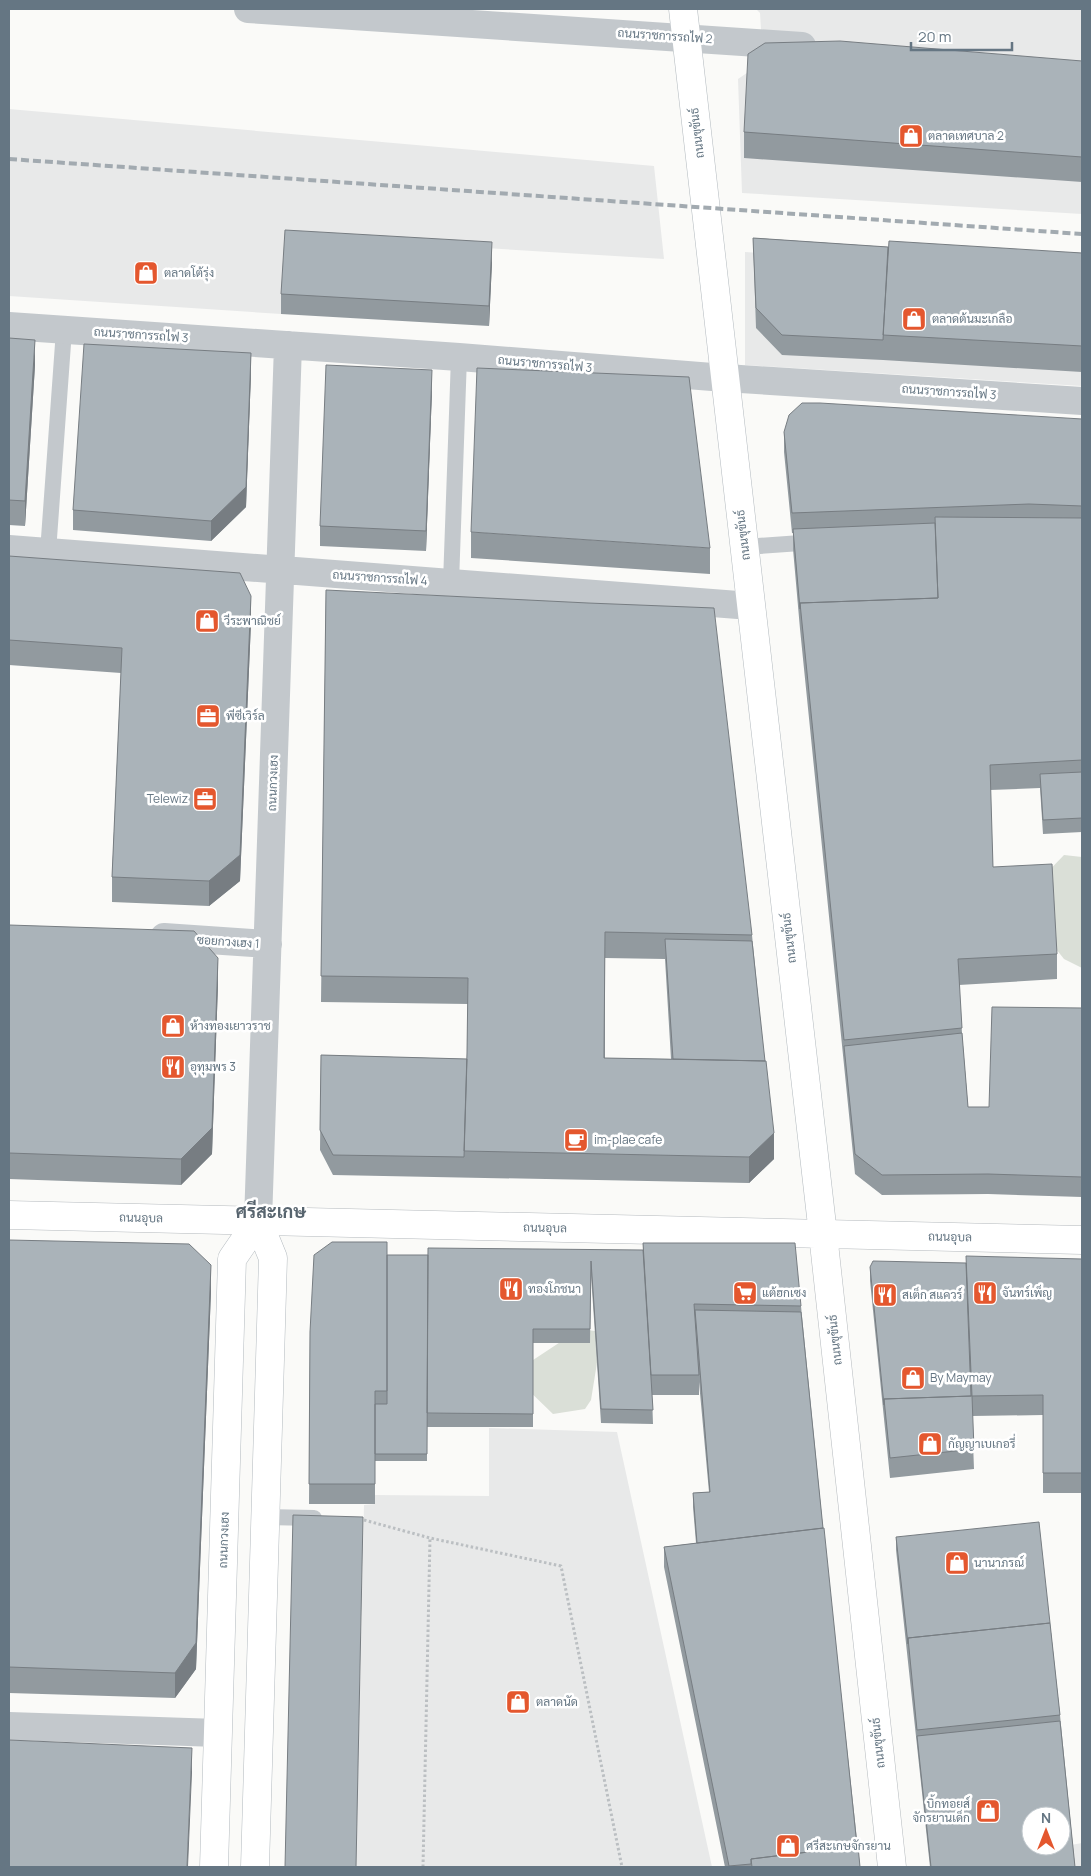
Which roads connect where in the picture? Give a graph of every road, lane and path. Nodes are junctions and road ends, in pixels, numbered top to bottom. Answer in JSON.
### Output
{"nodes":[{"id":1,"x":248,"y":9,"type":"edge"},
{"id":2,"x":683,"y":9,"type":"edge"},
{"id":3,"x":373,"y":13,"type":"edge"},
{"id":4,"x":686,"y":37,"type":"junction"},
{"id":5,"x":825,"y":48,"type":"edge"},
{"id":6,"x":9,"y":326,"type":"edge"},
{"id":7,"x":64,"y":330,"type":"junction"},
{"id":8,"x":288,"y":345,"type":"junction"},
{"id":9,"x":459,"y":357,"type":"junction"},
{"id":10,"x":725,"y":378,"type":"junction"},
{"id":11,"x":1082,"y":401,"type":"edge"},
{"id":12,"x":831,"y":541,"type":"edge"},
{"id":13,"x":745,"y":547,"type":"junction"},
{"id":14,"x":9,"y":549,"type":"edge"},
{"id":15,"x":48,"y":552,"type":"junction"},
{"id":16,"x":281,"y":570,"type":"junction"},
{"id":17,"x":451,"y":583,"type":"junction"},
{"id":18,"x":751,"y":606,"type":"junction"},
{"id":19,"x":138,"y":936,"type":"edge"},
{"id":20,"x":268,"y":944,"type":"junction"},
{"id":21,"x":9,"y":1215,"type":"edge"},
{"id":22,"x":258,"y":1221,"type":"junction"},
{"id":23,"x":823,"y":1234,"type":"junction"},
{"id":24,"x":1082,"y":1240,"type":"edge"},
{"id":25,"x":266,"y":1517,"type":"junction"},
{"id":26,"x":364,"y":1520,"type":"joint"},
{"id":27,"x":430,"y":1538,"type":"junction"},
{"id":28,"x":9,"y":1726,"type":"edge"},
{"id":29,"x":218,"y":1733,"type":"junction"},
{"id":30,"x":214,"y":1867,"type":"edge"},
{"id":31,"x":255,"y":1867,"type":"edge"},
{"id":32,"x":423,"y":1867,"type":"edge"},
{"id":33,"x":622,"y":1867,"type":"edge"},
{"id":34,"x":892,"y":1867,"type":"edge"}],
"edges":[{"from":1,"to":3,"type":"street","name":"ถนนราชการรถไฟ 2"},
{"from":2,"to":4,"type":"main road","name":"ถนนขุขันธ์"},
{"from":3,"to":4,"type":"street","name":"ถนนราชการรถไฟ 2"},
{"from":4,"to":5,"type":"street","name":"ถนนราชการรถไฟ 2"},
{"from":4,"to":10,"type":"main road","name":"ถนนขุขันธ์"},
{"from":6,"to":7,"type":"street","name":"ถนนราชการรถไฟ 3"},
{"from":7,"to":8,"type":"street","name":"ถนนราชการรถไฟ 3"},
{"from":7,"to":15,"type":"lane"},
{"from":8,"to":9,"type":"street","name":"ถนนราชการรถไฟ 3"},
{"from":8,"to":16,"type":"street","name":"ถนนกวงเฮง"},
{"from":9,"to":10,"type":"street","name":"ถนนราชการรถไฟ 3"},
{"from":9,"to":17,"type":"lane"},
{"from":10,"to":11,"type":"street","name":"ถนนราชการรถไฟ 3"},
{"from":10,"to":13,"type":"main road","name":"ถนนขุขันธ์"},
{"from":12,"to":13,"type":"lane"},
{"from":13,"to":18,"type":"main road","name":"ถนนขุขันธ์"},
{"from":14,"to":15,"type":"street","name":"ถนนราชการรถไฟ 4"},
{"from":15,"to":16,"type":"street","name":"ถนนราชการรถไฟ 4"},
{"from":16,"to":17,"type":"street","name":"ถนนราชการรถไฟ 4"},
{"from":16,"to":20,"type":"street","name":"ถนนกวงเฮง"},
{"from":17,"to":18,"type":"street","name":"ถนนราชการรถไฟ 4"},
{"from":18,"to":23,"type":"main road","name":"ถนนขุขันธ์"},
{"from":19,"to":20,"type":"street","name":"ซอยกวงเฮง 1"},
{"from":20,"to":22,"type":"street","name":"ถนนกวงเฮง"},
{"from":21,"to":22,"type":"main road","name":"ถนนอุบล"},
{"from":22,"to":23,"type":"main road","name":"ถนนอุบล"},
{"from":22,"to":25,"type":"main road","name":"ถนนกวงเฮง"},
{"from":22,"to":29,"type":"main road","name":"ถนนกวงเฮง"},
{"from":23,"to":24,"type":"main road","name":"ถนนอุบล"},
{"from":23,"to":34,"type":"main road","name":"ถนนขุขันธ์"},
{"from":25,"to":26,"type":"lane"},
{"from":25,"to":31,"type":"main road","name":"ถนนกวงเฮง"},
{"from":26,"to":27,"type":"path"},
{"from":27,"to":32,"type":"path"},
{"from":27,"to":33,"type":"path"},
{"from":28,"to":29,"type":"street"},
{"from":29,"to":30,"type":"main road","name":"ถนนกวงเฮง"}]}
